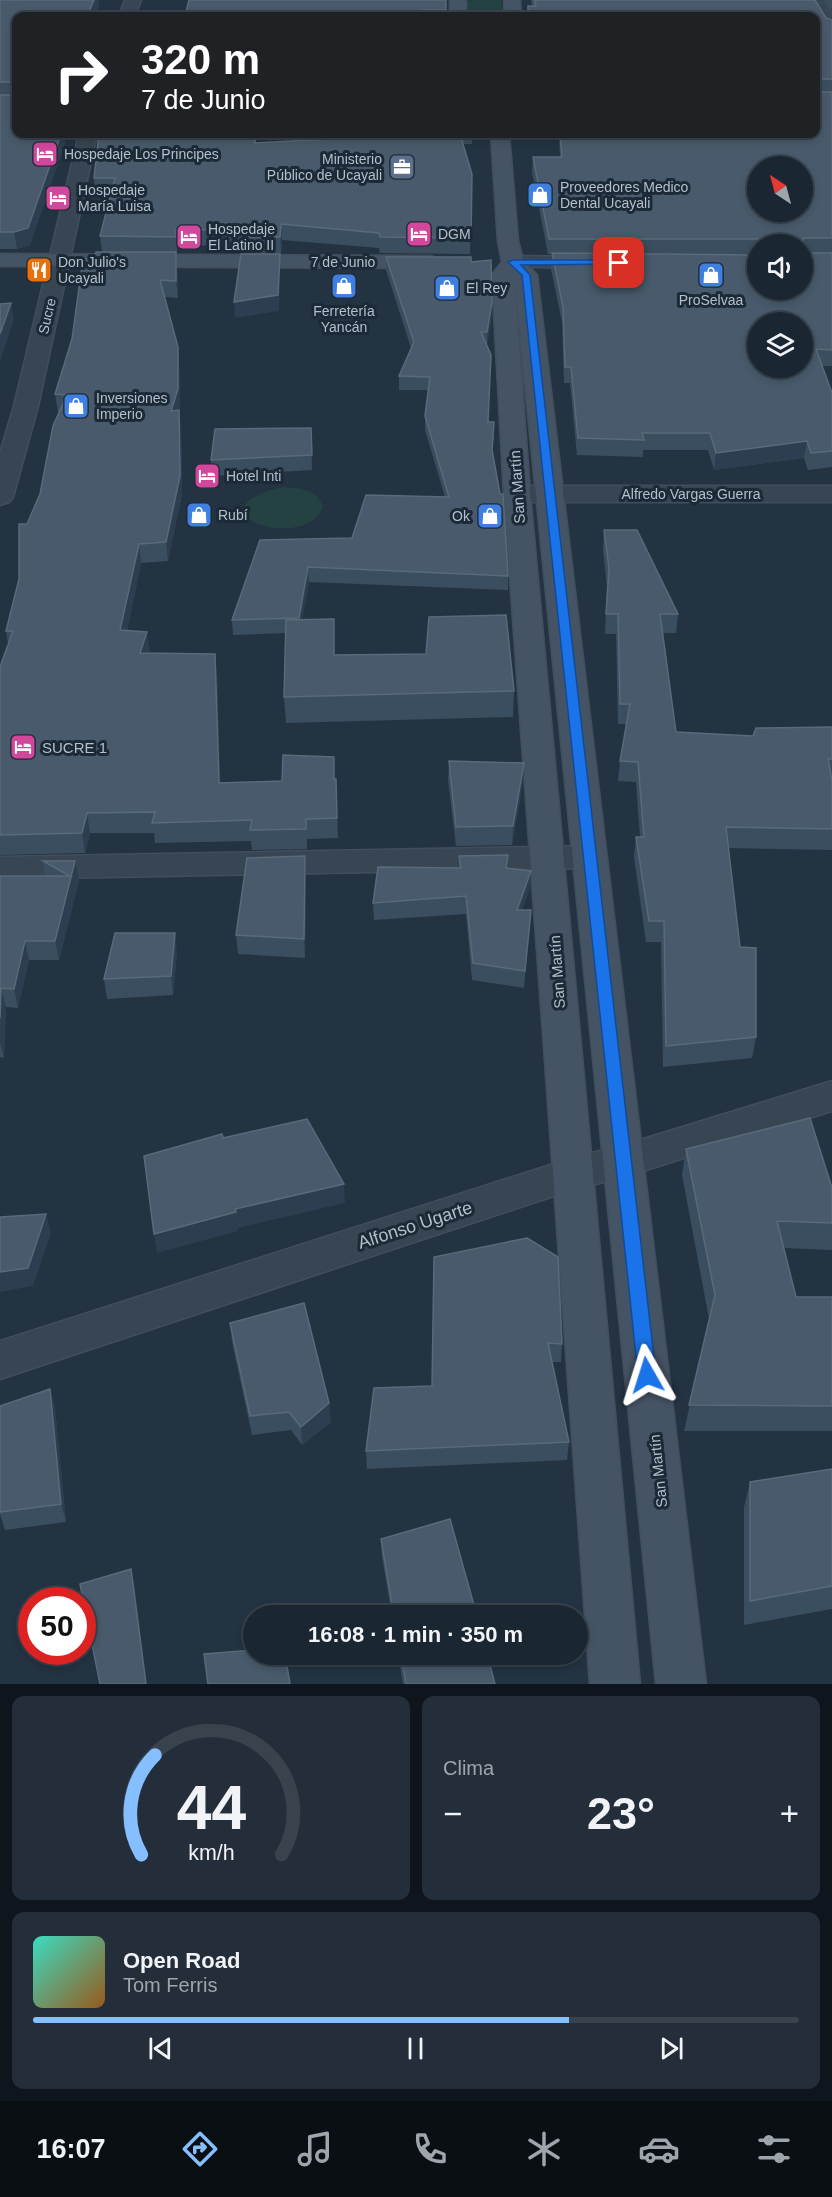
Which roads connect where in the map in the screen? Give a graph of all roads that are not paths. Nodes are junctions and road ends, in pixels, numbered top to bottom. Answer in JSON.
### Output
{"nodes":[{"id":1,"x":816,"y":0,"type":"edge"},
{"id":2,"x":832,"y":27,"type":"edge"},
{"id":3,"x":87,"y":138,"type":"edge"},
{"id":4,"x":500,"y":138,"type":"edge"},
{"id":5,"x":0,"y":260,"type":"edge"},
{"id":6,"x":60,"y":260,"type":"junction"},
{"id":7,"x":453,"y":262,"type":"edge"},
{"id":8,"x":501,"y":262,"type":"junction"},
{"id":9,"x":619,"y":263,"type":"edge"},
{"id":10,"x":533,"y":494,"type":"junction"},
{"id":11,"x":832,"y":494,"type":"edge"},
{"id":12,"x":0,"y":497,"type":"edge"},
{"id":13,"x":589,"y":857,"type":"junction"},
{"id":14,"x":548,"y":858,"type":"junction"},
{"id":15,"x":0,"y":868,"type":"edge"},
{"id":16,"x":832,"y":1096,"type":"edge"},
{"id":17,"x":624,"y":1161,"type":"junction"},
{"id":18,"x":572,"y":1174,"type":"junction"},
{"id":19,"x":0,"y":1360,"type":"edge"},
{"id":20,"x":615,"y":1684,"type":"edge"},
{"id":21,"x":681,"y":1684,"type":"edge"}],
"edges":[{"from":1,"to":2,"type":"street"},
{"from":3,"to":6,"type":"street","name":"Sucre"},
{"from":4,"to":8,"type":"main road","name":"San Martín"},
{"from":5,"to":6,"type":"main road","name":"7 de Junio"},
{"from":6,"to":7,"type":"main road","name":"7 de Junio"},
{"from":6,"to":12,"type":"street","name":"Sucre"},
{"from":8,"to":9,"type":"street"},
{"from":8,"to":10,"type":"main road","name":"San Martín"},
{"from":10,"to":11,"type":"street","name":"Alfredo Vargas Guerra"},
{"from":10,"to":13,"type":"main road","name":"San Martín"},
{"from":10,"to":14,"type":"main road","name":"San Martín"},
{"from":13,"to":14,"type":"street"},
{"from":13,"to":17,"type":"main road","name":"San Martín"},
{"from":14,"to":15,"type":"street"},
{"from":14,"to":18,"type":"main road","name":"San Martín"},
{"from":16,"to":17,"type":"street","name":"Alfonso Ugarte"},
{"from":17,"to":18,"type":"street","name":"Alfonso Ugarte"},
{"from":17,"to":21,"type":"main road","name":"San Martín"},
{"from":18,"to":19,"type":"street","name":"Alfonso Ugarte"},
{"from":18,"to":20,"type":"main road","name":"San Martín"}]}
